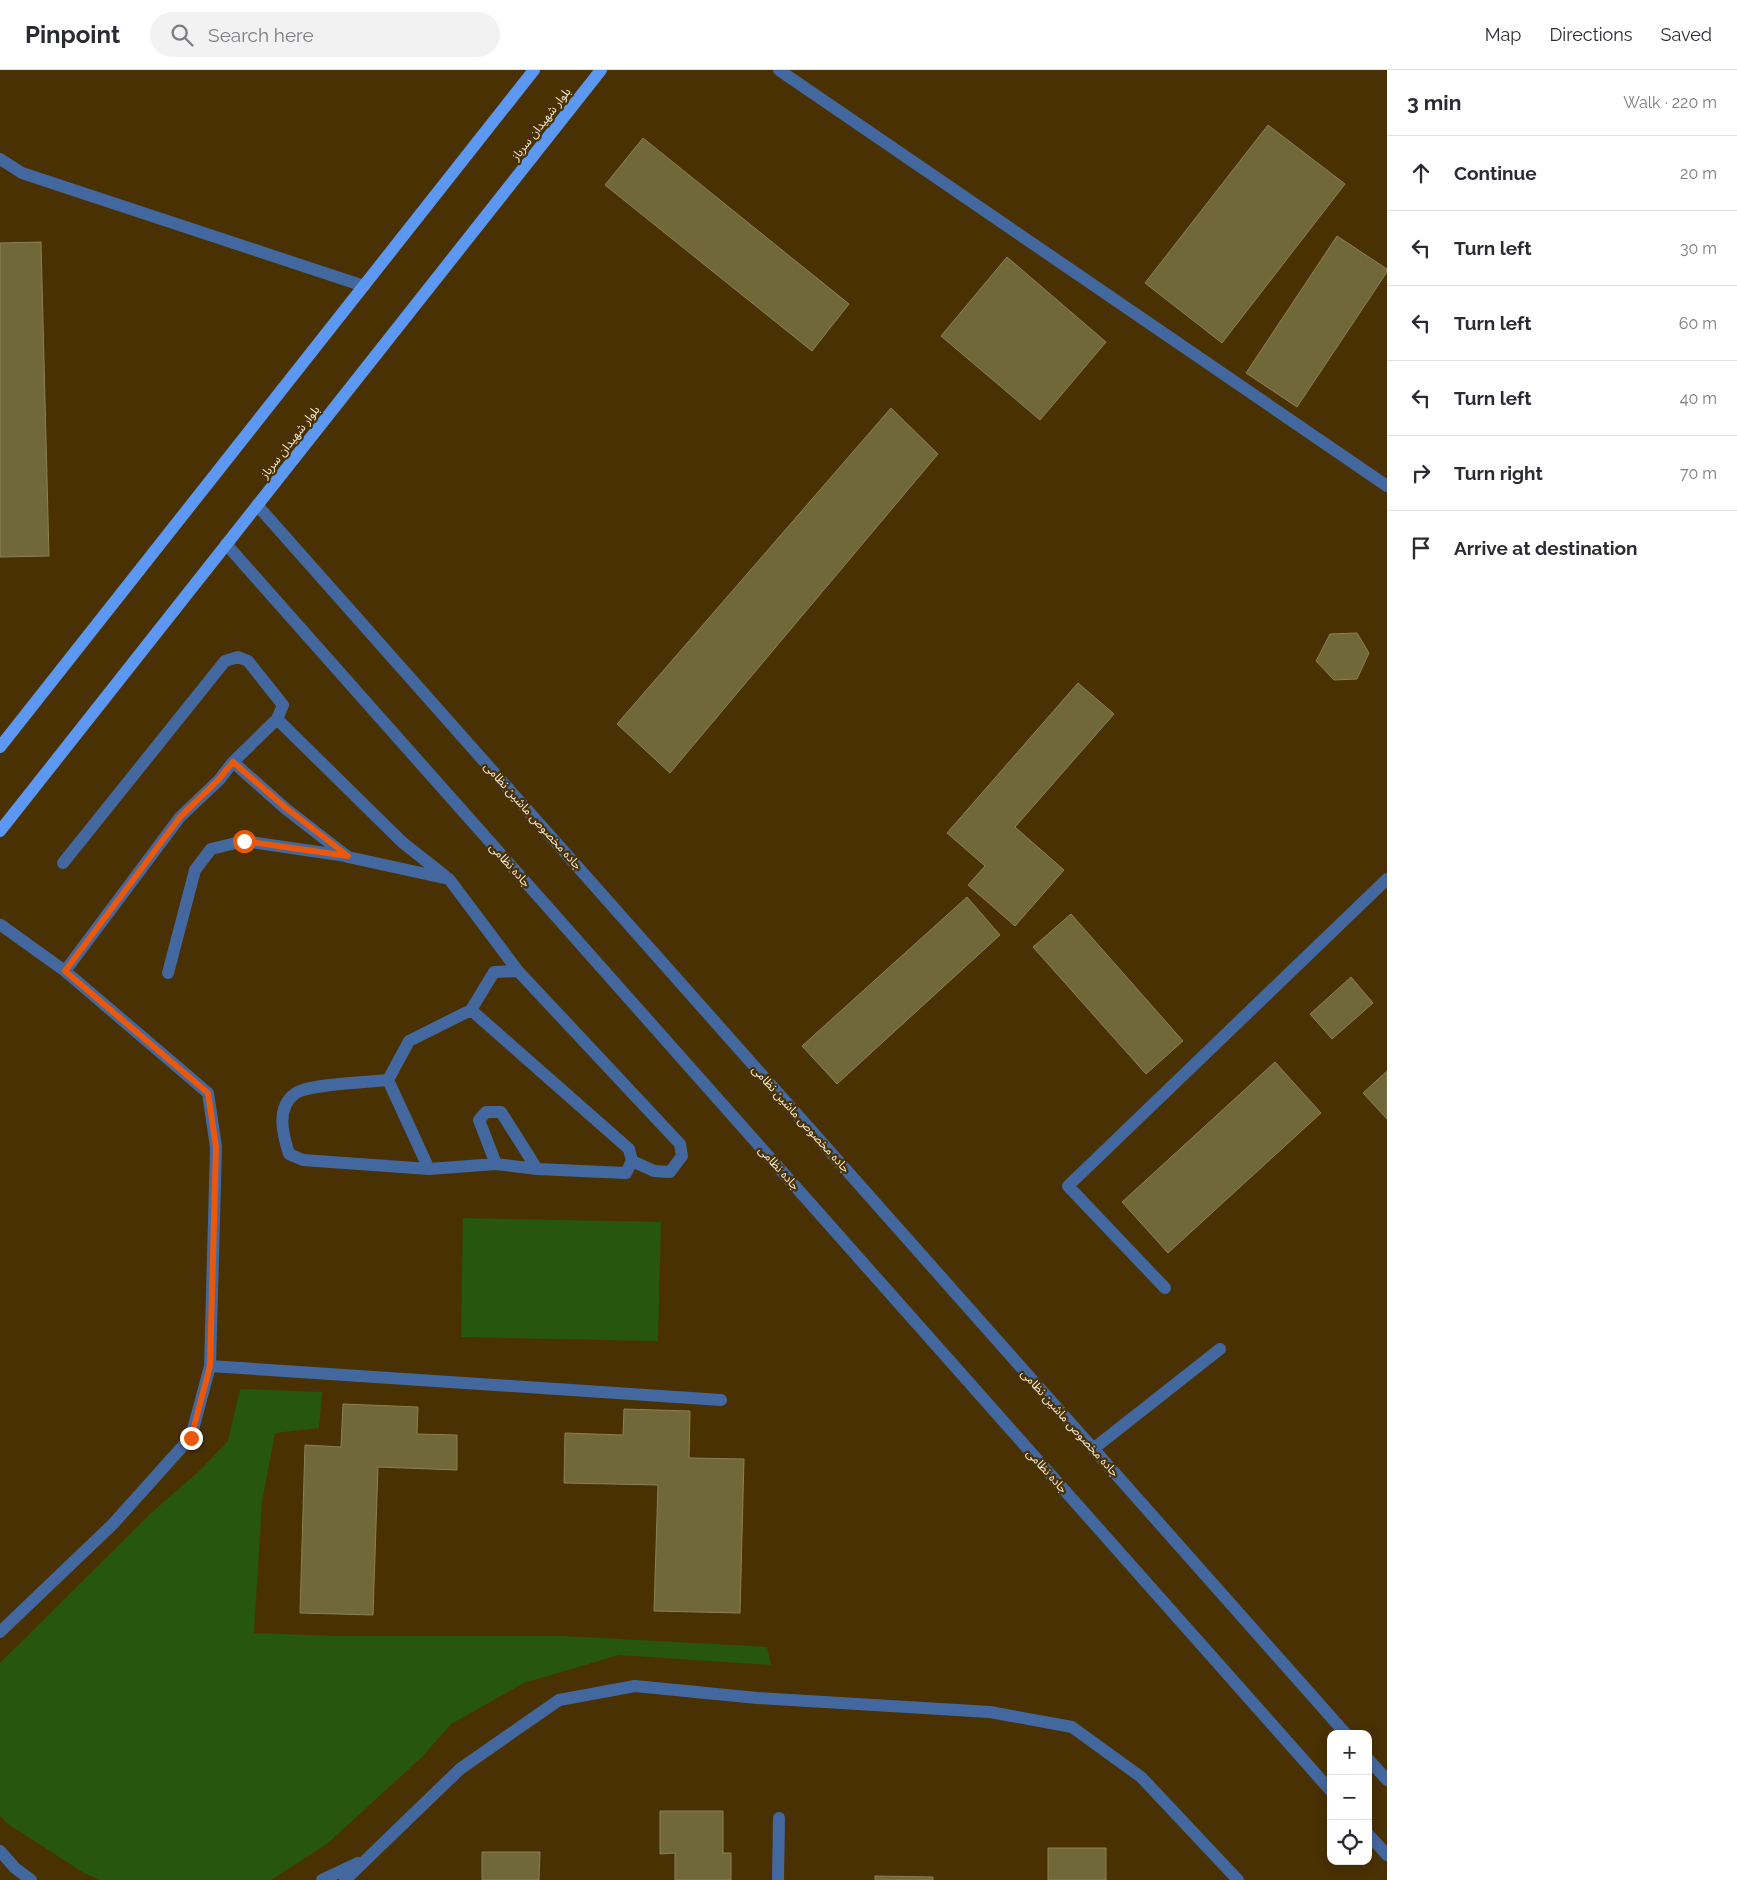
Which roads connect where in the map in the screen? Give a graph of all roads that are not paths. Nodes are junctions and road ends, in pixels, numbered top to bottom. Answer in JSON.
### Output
{"nodes":[{"id":1,"x":534,"y":70,"type":"edge"},
{"id":2,"x":601,"y":70,"type":"edge"},
{"id":3,"x":779,"y":70,"type":"edge"},
{"id":4,"x":0,"y":160,"type":"edge"},
{"id":5,"x":364,"y":286,"type":"junction"},
{"id":6,"x":1387,"y":486,"type":"edge"},
{"id":7,"x":257,"y":505,"type":"junction"},
{"id":8,"x":226,"y":544,"type":"junction"},
{"id":9,"x":277,"y":719,"type":"junction"},
{"id":10,"x":0,"y":747,"type":"edge"},
{"id":11,"x":233,"y":762,"type":"junction"},
{"id":12,"x":0,"y":831,"type":"edge"},
{"id":13,"x":348,"y":856,"type":"junction"},
{"id":14,"x":63,"y":863,"type":"dead end"},
{"id":15,"x":449,"y":879,"type":"junction"},
{"id":16,"x":1386,"y":882,"type":"edge"},
{"id":17,"x":1,"y":925,"type":"edge"},
{"id":18,"x":65,"y":971,"type":"junction"},
{"id":19,"x":518,"y":971,"type":"junction"},
{"id":20,"x":168,"y":973,"type":"dead end"},
{"id":21,"x":472,"y":1010,"type":"junction"},
{"id":22,"x":388,"y":1080,"type":"junction"},
{"id":23,"x":632,"y":1161,"type":"junction"},
{"id":24,"x":496,"y":1164,"type":"junction"},
{"id":25,"x":538,"y":1169,"type":"junction"},
{"id":26,"x":429,"y":1170,"type":"junction"},
{"id":27,"x":1165,"y":1288,"type":"dead end"},
{"id":28,"x":1220,"y":1349,"type":"dead end"},
{"id":29,"x":210,"y":1366,"type":"junction"},
{"id":30,"x":721,"y":1400,"type":"dead end"},
{"id":31,"x":1093,"y":1449,"type":"junction"},
{"id":32,"x":0,"y":1632,"type":"edge"},
{"id":33,"x":1342,"y":1730,"type":"edge"},
{"id":34,"x":1372,"y":1763,"type":"edge"},
{"id":35,"x":1387,"y":1780,"type":"edge"},
{"id":36,"x":1327,"y":1786,"type":"edge"},
{"id":37,"x":779,"y":1818,"type":"dead end"},
{"id":38,"x":1372,"y":1838,"type":"edge"},
{"id":39,"x":0,"y":1851,"type":"edge"},
{"id":40,"x":1387,"y":1855,"type":"edge"},
{"id":41,"x":367,"y":1858,"type":"junction"},
{"id":42,"x":32,"y":1880,"type":"edge"},
{"id":43,"x":322,"y":1880,"type":"edge"},
{"id":44,"x":345,"y":1880,"type":"edge"},
{"id":45,"x":778,"y":1880,"type":"edge"},
{"id":46,"x":1238,"y":1880,"type":"edge"}],
"edges":[{"from":1,"to":5,"type":"main road"},
{"from":2,"to":7,"type":"main road","name":"بلوار شهیدان سرباز"},
{"from":3,"to":6,"type":"street"},
{"from":4,"to":5,"type":"street"},
{"from":5,"to":10,"type":"main road"},
{"from":7,"to":8,"type":"main road","name":"بلوار شهیدان سرباز"},
{"from":7,"to":31,"type":"street","name":"جاده مخصوص ماشین نظامی"},
{"from":8,"to":12,"type":"main road","name":"بلوار شهیدان سرباز"},
{"from":8,"to":36,"type":"street","name":"جاده نظامی"},
{"from":9,"to":11,"type":"street"},
{"from":9,"to":14,"type":"street"},
{"from":9,"to":15,"type":"street"},
{"from":11,"to":13,"type":"street"},
{"from":11,"to":18,"type":"street"},
{"from":13,"to":15,"type":"street"},
{"from":13,"to":20,"type":"street"},
{"from":15,"to":19,"type":"street"},
{"from":16,"to":27,"type":"street"},
{"from":17,"to":18,"type":"street"},
{"from":18,"to":29,"type":"street"},
{"from":19,"to":21,"type":"street"},
{"from":19,"to":23,"type":"street"},
{"from":21,"to":22,"type":"street"},
{"from":21,"to":23,"type":"street"},
{"from":22,"to":26,"type":"street"},
{"from":22,"to":26,"type":"street"},
{"from":23,"to":25,"type":"street"},
{"from":24,"to":25,"type":"street"},
{"from":24,"to":25,"type":"street"},
{"from":24,"to":26,"type":"street"},
{"from":28,"to":31,"type":"street"},
{"from":29,"to":30,"type":"street"},
{"from":29,"to":32,"type":"street"},
{"from":31,"to":33,"type":"street","name":"جاده مخصوص ماشین نظامی"},
{"from":34,"to":35,"type":"street"},
{"from":37,"to":45,"type":"street"},
{"from":38,"to":40,"type":"street"},
{"from":39,"to":42,"type":"street"},
{"from":41,"to":43,"type":"street"},
{"from":41,"to":44,"type":"street"},
{"from":41,"to":46,"type":"street"}]}
